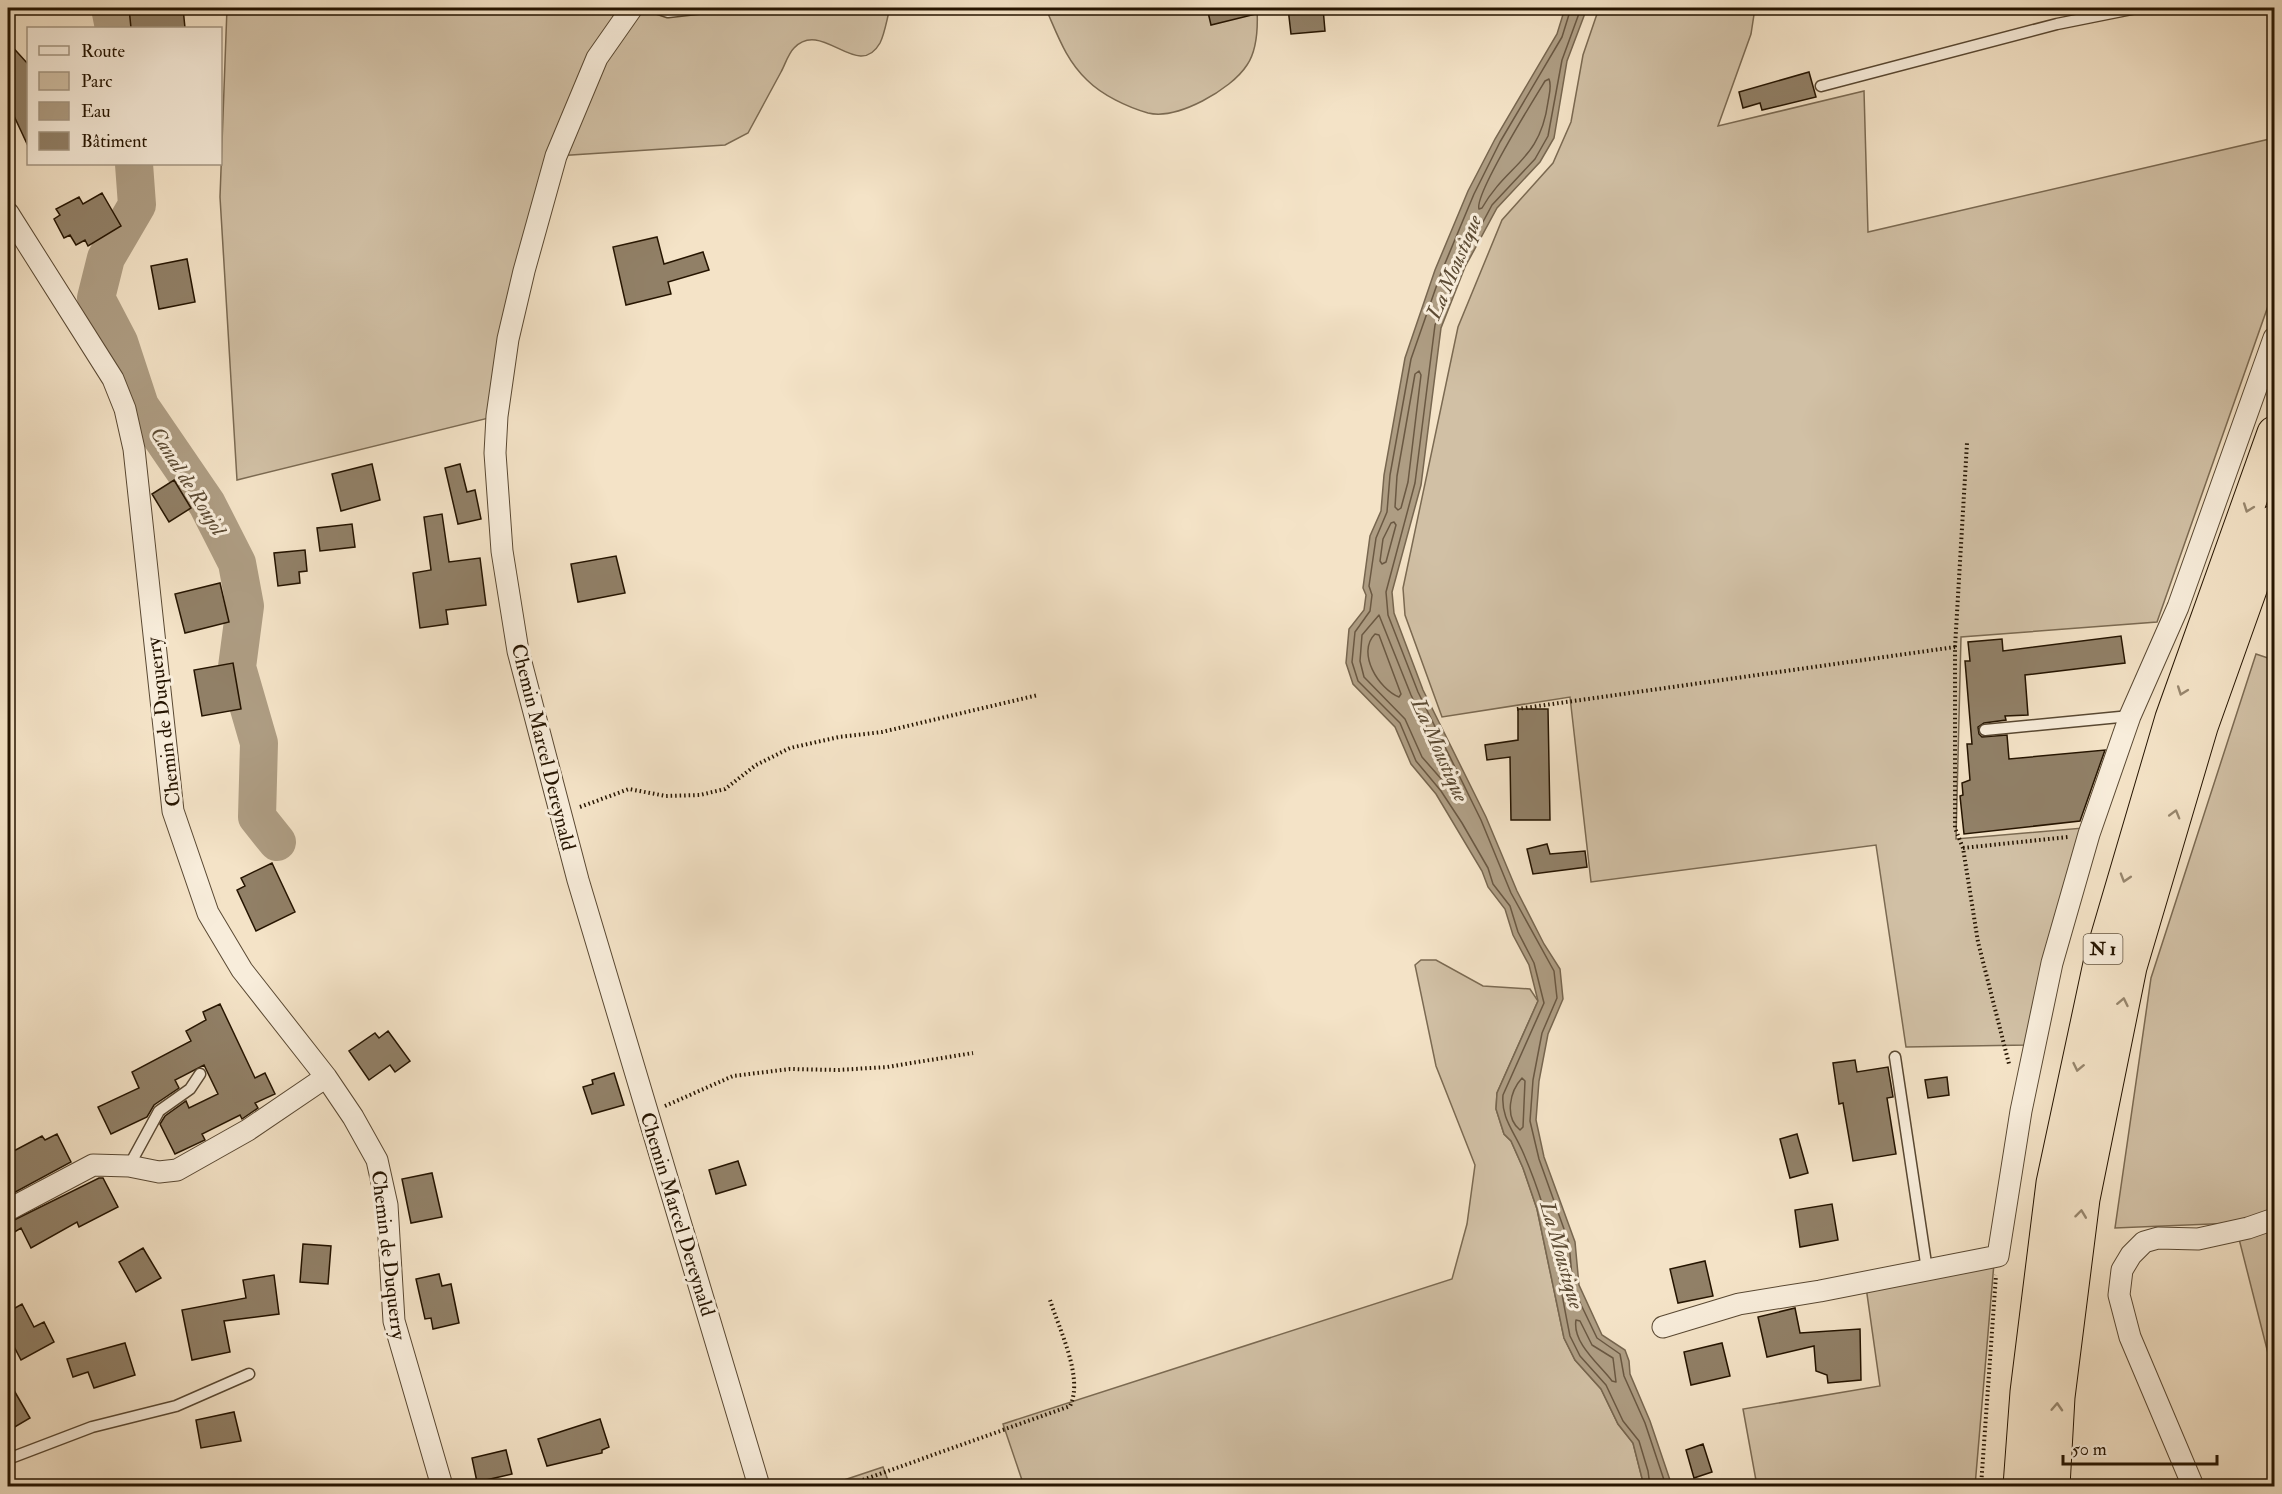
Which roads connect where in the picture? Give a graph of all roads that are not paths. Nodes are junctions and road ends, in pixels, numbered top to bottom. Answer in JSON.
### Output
{"nodes":[{"id":1,"x":632,"y":8,"type":"edge"},
{"id":2,"x":656,"y":8,"type":"edge"},
{"id":3,"x":703,"y":8,"type":"edge"},
{"id":4,"x":2137,"y":8,"type":"edge"},
{"id":5,"x":1821,"y":86,"type":"dead end"},
{"id":6,"x":8,"y":213,"type":"edge"},
{"id":7,"x":2274,"y":338,"type":"edge"},
{"id":8,"x":2274,"y":433,"type":"edge"},
{"id":9,"x":2274,"y":522,"type":"edge"},
{"id":10,"x":2130,"y":716,"type":"junction"},
{"id":11,"x":1985,"y":730,"type":"dead end"},
{"id":12,"x":1895,"y":1057,"type":"dead end"},
{"id":13,"x":200,"y":1074,"type":"dead end"},
{"id":14,"x":326,"y":1077,"type":"junction"},
{"id":15,"x":129,"y":1166,"type":"junction"},
{"id":16,"x":8,"y":1210,"type":"edge"},
{"id":17,"x":2274,"y":1219,"type":"edge"},
{"id":18,"x":1927,"y":1270,"type":"junction"},
{"id":19,"x":1663,"y":1327,"type":"dead end"},
{"id":20,"x":249,"y":1374,"type":"dead end"},
{"id":21,"x":8,"y":1459,"type":"edge"},
{"id":22,"x":442,"y":1486,"type":"edge"},
{"id":23,"x":759,"y":1486,"type":"edge"},
{"id":24,"x":2020,"y":1486,"type":"edge"},
{"id":25,"x":2053,"y":1486,"type":"edge"},
{"id":26,"x":2193,"y":1486,"type":"edge"}],
"edges":[{"from":1,"to":23,"type":"street","name":"Chemin Marcel Dereynald"},
{"from":2,"to":3,"type":"lane"},
{"from":4,"to":5,"type":"lane"},
{"from":6,"to":14,"type":"street","name":"Chemin de Duquerry"},
{"from":7,"to":10,"type":"street"},
{"from":8,"to":24,"type":"highway","number":"N 1","one_way":true},
{"from":25,"to":9,"type":"highway","number":"N 1","one_way":true},
{"from":10,"to":11,"type":"lane"},
{"from":10,"to":18,"type":"street"},
{"from":12,"to":18,"type":"lane"},
{"from":13,"to":15,"type":"lane"},
{"from":14,"to":15,"type":"street"},
{"from":14,"to":22,"type":"street","name":"Chemin de Duquerry"},
{"from":15,"to":16,"type":"street"},
{"from":17,"to":26,"type":"street"},
{"from":18,"to":19,"type":"street"},
{"from":20,"to":21,"type":"lane"}]}
